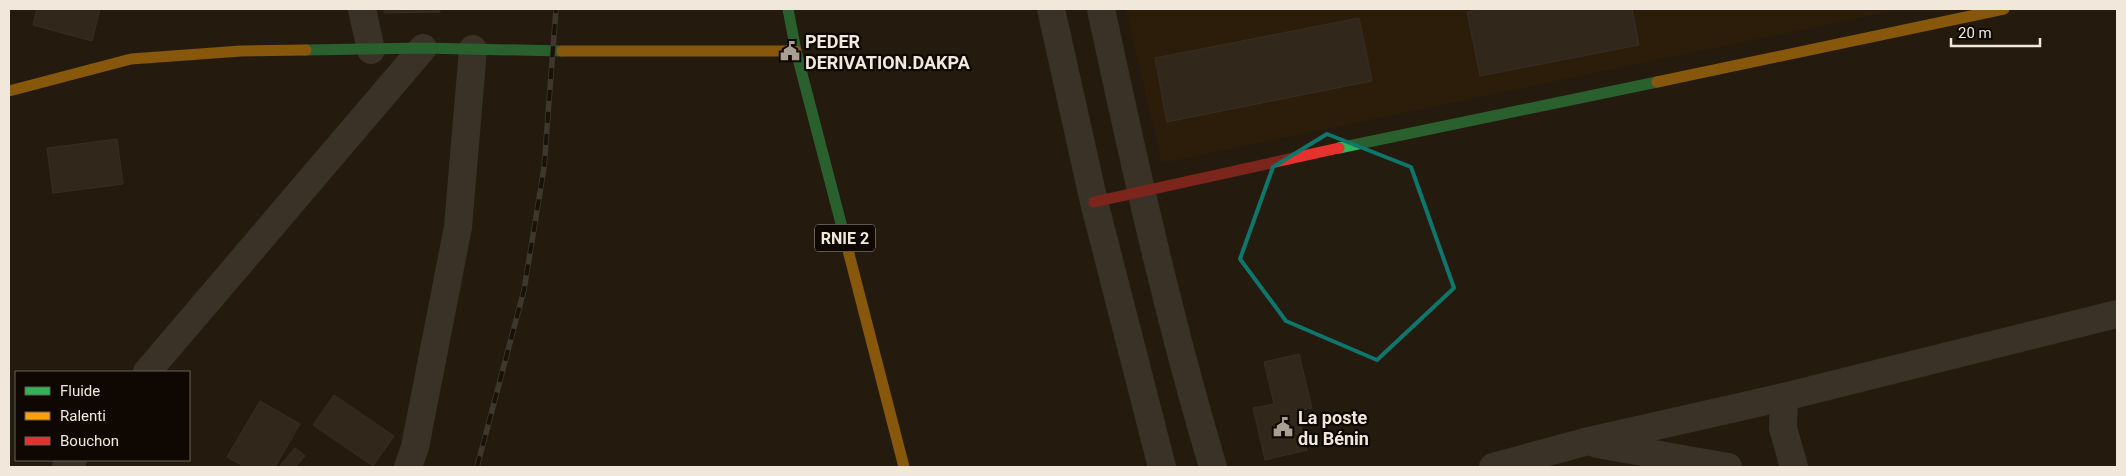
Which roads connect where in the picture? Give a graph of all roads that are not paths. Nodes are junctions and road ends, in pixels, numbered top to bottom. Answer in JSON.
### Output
{"nodes":[{"id":1,"x":362,"y":9,"type":"edge"},
{"id":2,"x":788,"y":9,"type":"edge"},
{"id":3,"x":1051,"y":9,"type":"edge"},
{"id":4,"x":1101,"y":9,"type":"edge"},
{"id":5,"x":2004,"y":9,"type":"edge"},
{"id":6,"x":423,"y":48,"type":"junction"},
{"id":7,"x":473,"y":49,"type":"junction"},
{"id":8,"x":371,"y":50,"type":"junction"},
{"id":9,"x":796,"y":52,"type":"junction"},
{"id":10,"x":9,"y":91,"type":"edge"},
{"id":11,"x":1140,"y":191,"type":"junction"},
{"id":12,"x":1094,"y":202,"type":"junction"},
{"id":13,"x":2117,"y":314,"type":"edge"},
{"id":14,"x":148,"y":371,"type":"edge"},
{"id":15,"x":1784,"y":397,"type":"junction"},
{"id":16,"x":1586,"y":442,"type":"junction"},
{"id":17,"x":408,"y":467,"type":"edge"},
{"id":18,"x":904,"y":467,"type":"edge"},
{"id":19,"x":1162,"y":467,"type":"edge"},
{"id":20,"x":1213,"y":467,"type":"edge"},
{"id":21,"x":1493,"y":467,"type":"edge"},
{"id":22,"x":1728,"y":467,"type":"edge"},
{"id":23,"x":1794,"y":467,"type":"edge"}],
"edges":[{"from":1,"to":8,"type":"street"},
{"from":2,"to":9,"type":"street","number":"RNIE 2"},
{"from":3,"to":12,"type":"street"},
{"from":4,"to":11,"type":"street"},
{"from":5,"to":11,"type":"street"},
{"from":6,"to":7,"type":"street"},
{"from":6,"to":8,"type":"street"},
{"from":6,"to":14,"type":"street"},
{"from":7,"to":9,"type":"street"},
{"from":7,"to":17,"type":"street"},
{"from":8,"to":10,"type":"street"},
{"from":9,"to":18,"type":"street","number":"RNIE 2"},
{"from":11,"to":12,"type":"street"},
{"from":11,"to":20,"type":"street"},
{"from":12,"to":19,"type":"street"},
{"from":13,"to":15,"type":"street"},
{"from":15,"to":16,"type":"street"},
{"from":15,"to":23,"type":"street"},
{"from":16,"to":21,"type":"street"},
{"from":16,"to":22,"type":"street"}]}
